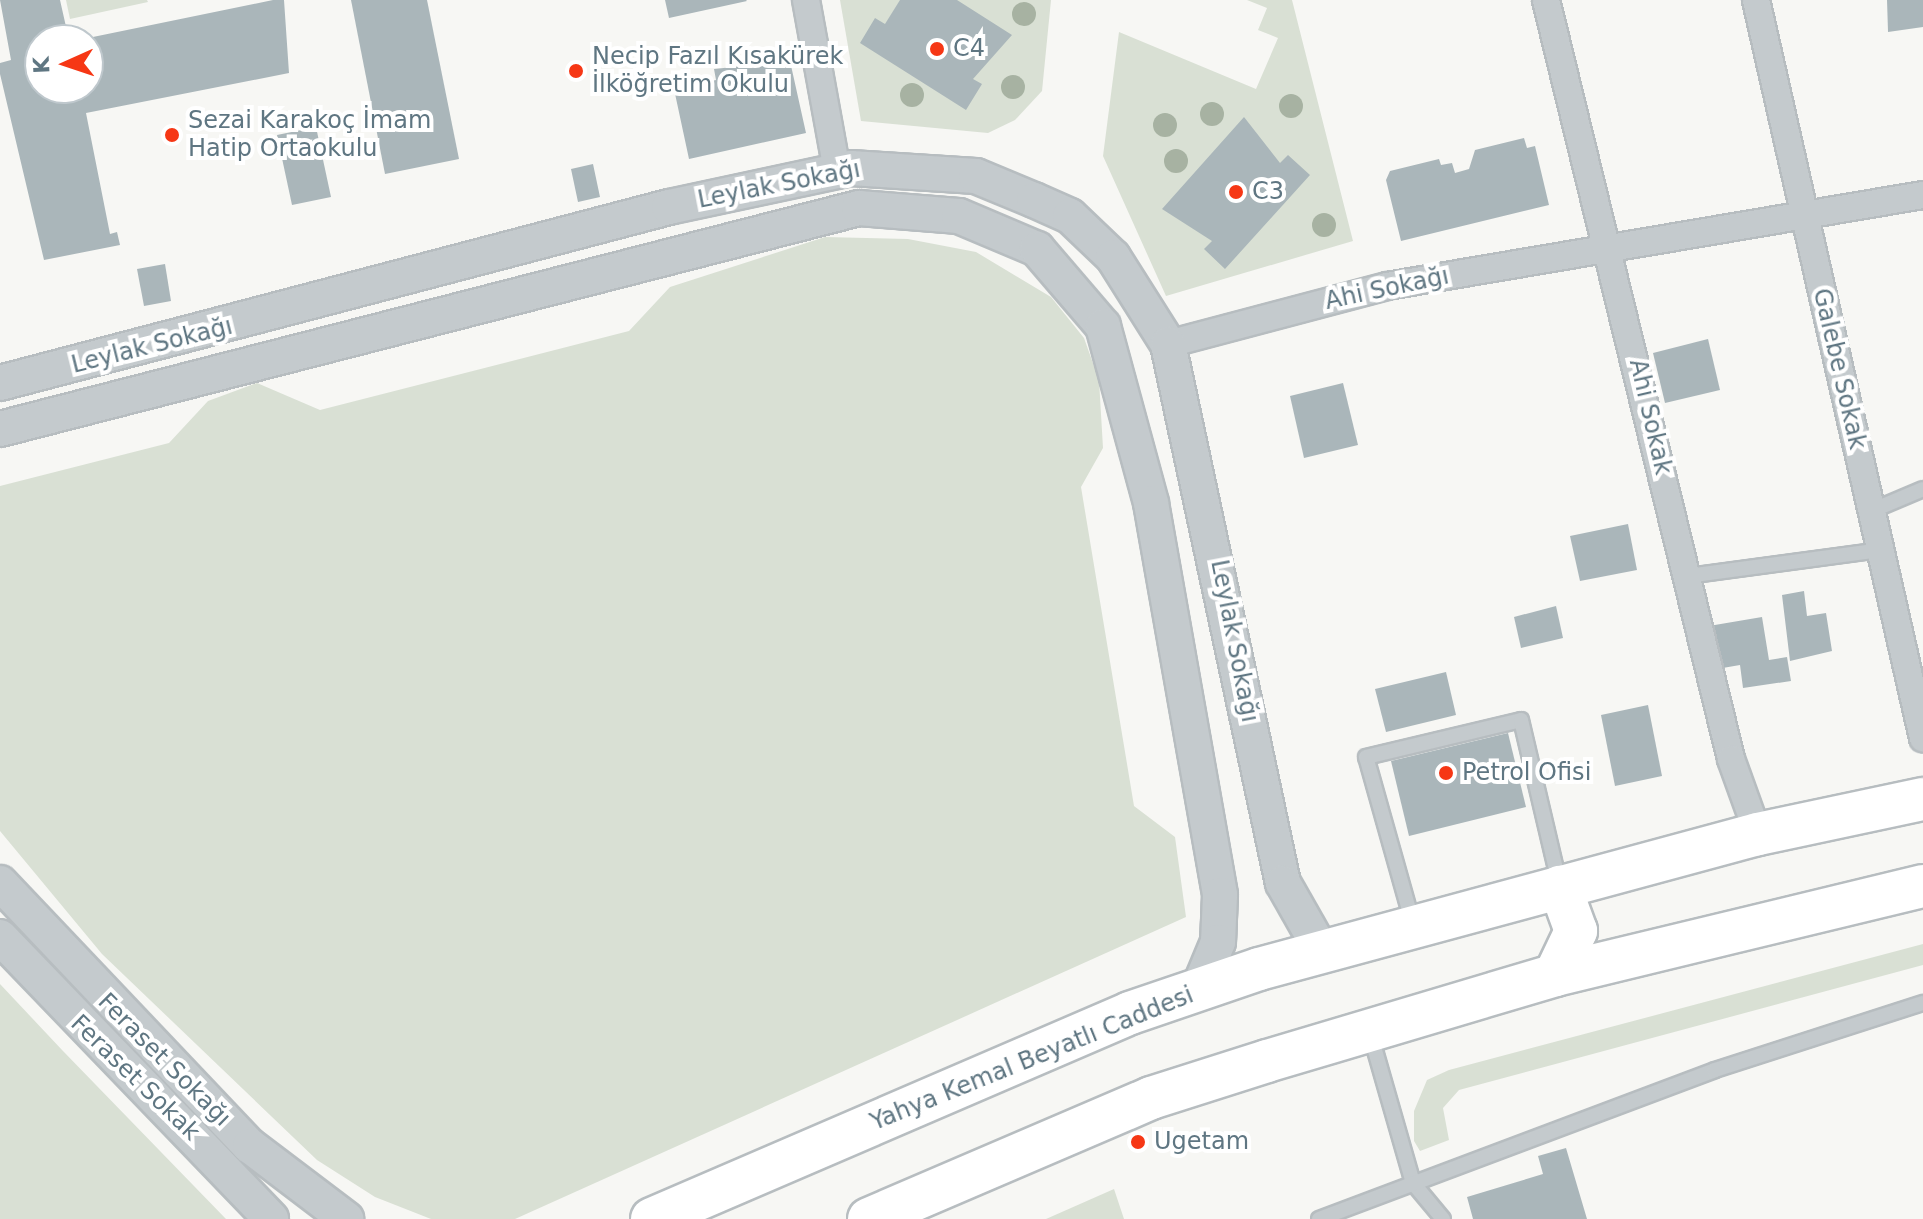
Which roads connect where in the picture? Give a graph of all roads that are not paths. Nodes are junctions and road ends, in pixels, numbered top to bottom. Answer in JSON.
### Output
{"nodes":[{"id":1,"x":806,"y":0,"type":"edge"},
{"id":2,"x":1546,"y":0,"type":"edge"},
{"id":3,"x":1756,"y":0,"type":"edge"},
{"id":4,"x":837,"y":171,"type":"junction"},
{"id":5,"x":1923,"y":195,"type":"edge"},
{"id":6,"x":1805,"y":216,"type":"junction"},
{"id":7,"x":1609,"y":249,"type":"junction"},
{"id":8,"x":1168,"y":344,"type":"junction"},
{"id":9,"x":0,"y":383,"type":"edge"},
{"id":10,"x":0,"y":429,"type":"edge"},
{"id":11,"x":1923,"y":489,"type":"edge"},
{"id":12,"x":1871,"y":511,"type":"junction"},
{"id":13,"x":1880,"y":550,"type":"junction"},
{"id":14,"x":1688,"y":576,"type":"junction"},
{"id":15,"x":1923,"y":738,"type":"edge"},
{"id":16,"x":1923,"y":799,"type":"edge"},
{"id":17,"x":1758,"y":834,"type":"junction"},
{"id":18,"x":0,"y":883,"type":"edge"},
{"id":19,"x":1923,"y":886,"type":"edge"},
{"id":20,"x":1560,"y":887,"type":"junction"},
{"id":21,"x":1414,"y":926,"type":"junction"},
{"id":22,"x":0,"y":937,"type":"edge"},
{"id":23,"x":1321,"y":950,"type":"junction"},
{"id":24,"x":1555,"y":975,"type":"junction"},
{"id":25,"x":1198,"y":990,"type":"junction"},
{"id":26,"x":1923,"y":1003,"type":"edge"},
{"id":27,"x":1369,"y":1029,"type":"junction"},
{"id":28,"x":1413,"y":1183,"type":"junction"},
{"id":29,"x":271,"y":1219,"type":"edge"},
{"id":30,"x":346,"y":1219,"type":"edge"},
{"id":31,"x":652,"y":1219,"type":"edge"},
{"id":32,"x":869,"y":1219,"type":"edge"},
{"id":33,"x":1319,"y":1219,"type":"edge"},
{"id":34,"x":1443,"y":1219,"type":"edge"}],
"edges":[{"from":1,"to":4,"type":"street"},
{"from":2,"to":7,"type":"street","name":"Ahi Sokak"},
{"from":3,"to":6,"type":"street","name":"Galebe Sokak"},
{"from":4,"to":8,"type":"street","name":"Leylak Sokağı"},
{"from":4,"to":9,"type":"street","name":"Leylak Sokağı"},
{"from":5,"to":6,"type":"street","name":"Ahi Sokağı"},
{"from":6,"to":7,"type":"street","name":"Ahi Sokağı"},
{"from":6,"to":12,"type":"street","name":"Galebe Sokak"},
{"from":7,"to":8,"type":"street","name":"Ahi Sokağı"},
{"from":7,"to":14,"type":"street","name":"Ahi Sokak"},
{"from":8,"to":23,"type":"street","name":"Leylak Sokağı"},
{"from":10,"to":25,"type":"street","name":"Leylak Sokağı"},
{"from":11,"to":12,"type":"lane"},
{"from":12,"to":13,"type":"street","name":"Galebe Sokak"},
{"from":13,"to":14,"type":"lane"},
{"from":13,"to":15,"type":"street","name":"Galebe Sokak"},
{"from":14,"to":17,"type":"street","name":"Ahi Sokak"},
{"from":16,"to":17,"type":"main road","name":"Yahya Kemal Beyatlı Caddesi"},
{"from":17,"to":20,"type":"main road","name":"Yahya Kemal Beyatlı Caddesi"},
{"from":18,"to":30,"type":"street","name":"Feraset Sokağı"},
{"from":19,"to":24,"type":"main road"},
{"from":20,"to":21,"type":"main road","name":"Yahya Kemal Beyatlı Caddesi"},
{"from":20,"to":21,"type":"lane"},
{"from":20,"to":24,"type":"main road"},
{"from":21,"to":23,"type":"main road","name":"Yahya Kemal Beyatlı Caddesi"},
{"from":22,"to":29,"type":"street","name":"Feraset Sokak"},
{"from":23,"to":25,"type":"main road","name":"Yahya Kemal Beyatlı Caddesi"},
{"from":24,"to":27,"type":"main road"},
{"from":25,"to":31,"type":"main road","name":"Yahya Kemal Beyatlı Caddesi"},
{"from":26,"to":28,"type":"lane"},
{"from":27,"to":28,"type":"lane"},
{"from":27,"to":32,"type":"main road"},
{"from":28,"to":33,"type":"lane"},
{"from":28,"to":34,"type":"lane"}]}
